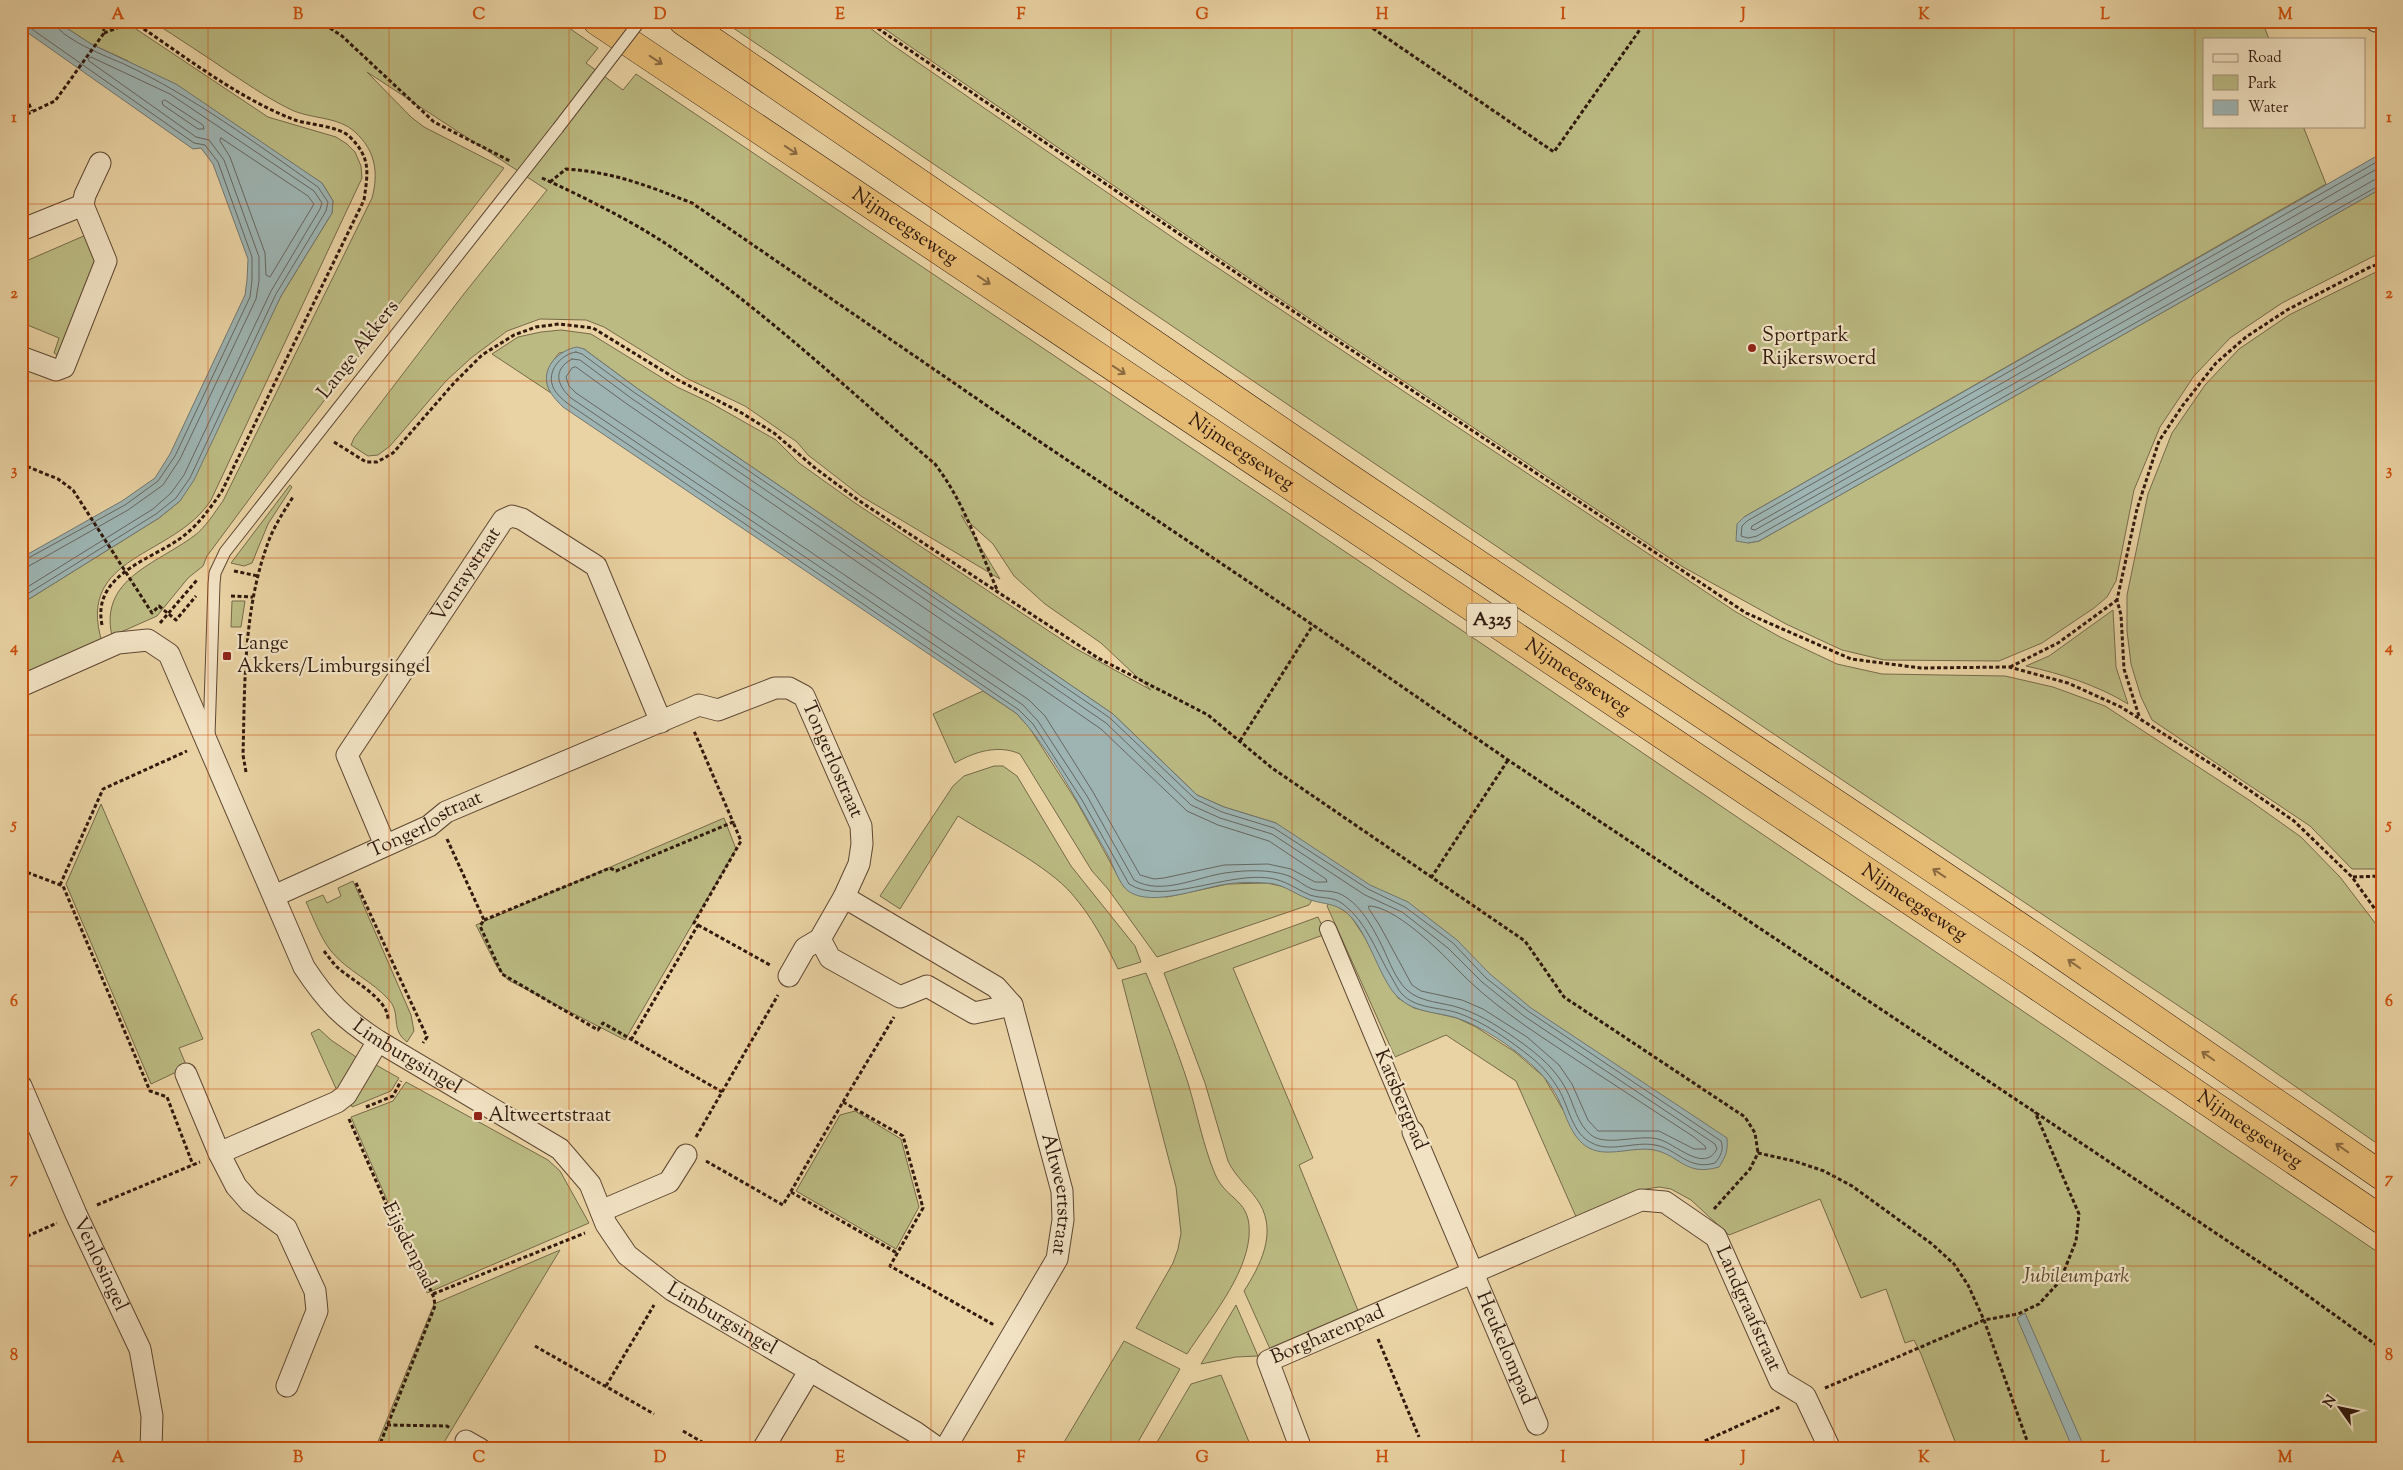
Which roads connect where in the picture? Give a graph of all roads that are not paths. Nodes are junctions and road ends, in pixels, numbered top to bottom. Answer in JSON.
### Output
{"nodes":[{"id":1,"x":597,"y":21,"type":"edge"},
{"id":2,"x":640,"y":21,"type":"edge"},
{"id":3,"x":683,"y":21,"type":"edge"},
{"id":4,"x":100,"y":163,"type":"dead end"},
{"id":5,"x":83,"y":204,"type":"junction"},
{"id":6,"x":21,"y":230,"type":"edge"},
{"id":7,"x":21,"y":357,"type":"edge"},
{"id":8,"x":21,"y":686,"type":"edge"},
{"id":9,"x":661,"y":722,"type":"junction"},
{"id":10,"x":208,"y":742,"type":"junction"},
{"id":11,"x":385,"y":845,"type":"junction"},
{"id":12,"x":274,"y":896,"type":"junction"},
{"id":13,"x":844,"y":897,"type":"junction"},
{"id":14,"x":1328,"y":929,"type":"dead end"},
{"id":15,"x":820,"y":939,"type":"junction"},
{"id":16,"x":789,"y":976,"type":"road end"},
{"id":17,"x":1012,"y":1004,"type":"junction"},
{"id":18,"x":378,"y":1041,"type":"junction"},
{"id":19,"x":186,"y":1074,"type":"dead end"},
{"id":20,"x":21,"y":1086,"type":"edge"},
{"id":21,"x":1414,"y":1132,"type":"joint"},
{"id":22,"x":219,"y":1153,"type":"junction"},
{"id":23,"x":687,"y":1153,"type":"road end"},
{"id":24,"x":2382,"y":1176,"type":"edge"},
{"id":25,"x":604,"y":1217,"type":"junction"},
{"id":26,"x":2382,"y":1220,"type":"edge"},
{"id":27,"x":1473,"y":1272,"type":"junction"},
{"id":28,"x":810,"y":1370,"type":"junction"},
{"id":29,"x":286,"y":1386,"type":"dead end"},
{"id":30,"x":1537,"y":1424,"type":"dead end"},
{"id":31,"x":153,"y":1448,"type":"edge"},
{"id":32,"x":763,"y":1449,"type":"edge"},
{"id":33,"x":938,"y":1449,"type":"edge"},
{"id":34,"x":945,"y":1449,"type":"edge"},
{"id":35,"x":1301,"y":1449,"type":"edge"},
{"id":36,"x":1830,"y":1449,"type":"edge"}],
"edges":[{"from":1,"to":26,"type":"highway","name":"Nijmeegseweg","number":"A325","one_way":true},
{"from":2,"to":10,"type":"lane","name":"Lange Akkers","bridge":true},
{"from":24,"to":3,"type":"highway","name":"Nijmeegseweg","number":"A325","one_way":true},
{"from":4,"to":5,"type":"street"},
{"from":5,"to":6,"type":"street"},
{"from":5,"to":7,"type":"street"},
{"from":8,"to":10,"type":"street","name":"Limburgsingel"},
{"from":9,"to":11,"type":"street","name":"Tongerlostraat"},
{"from":9,"to":11,"type":"street","name":"Venraystraat"},
{"from":9,"to":13,"type":"street","name":"Tongerlostraat"},
{"from":10,"to":12,"type":"street","name":"Limburgsingel"},
{"from":11,"to":12,"type":"street","name":"Tongerlostraat"},
{"from":12,"to":18,"type":"street","name":"Limburgsingel"},
{"from":13,"to":15,"type":"street","name":"Tongerlostraat"},
{"from":13,"to":17,"type":"street","name":"Altweertstraat"},
{"from":14,"to":21,"type":"street","name":"Katsbergpad"},
{"from":15,"to":16,"type":"street","name":"Tongerlostraat"},
{"from":15,"to":17,"type":"street"},
{"from":17,"to":34,"type":"street","name":"Altweertstraat"},
{"from":18,"to":22,"type":"street"},
{"from":18,"to":25,"type":"street","name":"Limburgsingel"},
{"from":19,"to":22,"type":"street"},
{"from":20,"to":31,"type":"street","name":"Venlosingel"},
{"from":21,"to":27,"type":"street","name":"Katsbergpad"},
{"from":22,"to":29,"type":"street"},
{"from":23,"to":25,"type":"street"},
{"from":25,"to":28,"type":"street","name":"Limburgsingel"},
{"from":27,"to":30,"type":"street","name":"Heukelompad"},
{"from":27,"to":35,"type":"street","name":"Borgharenpad"},
{"from":27,"to":36,"type":"street","name":"Landgraafstraat"},
{"from":28,"to":32,"type":"street"},
{"from":28,"to":33,"type":"street","name":"Limburgsingel"}]}
